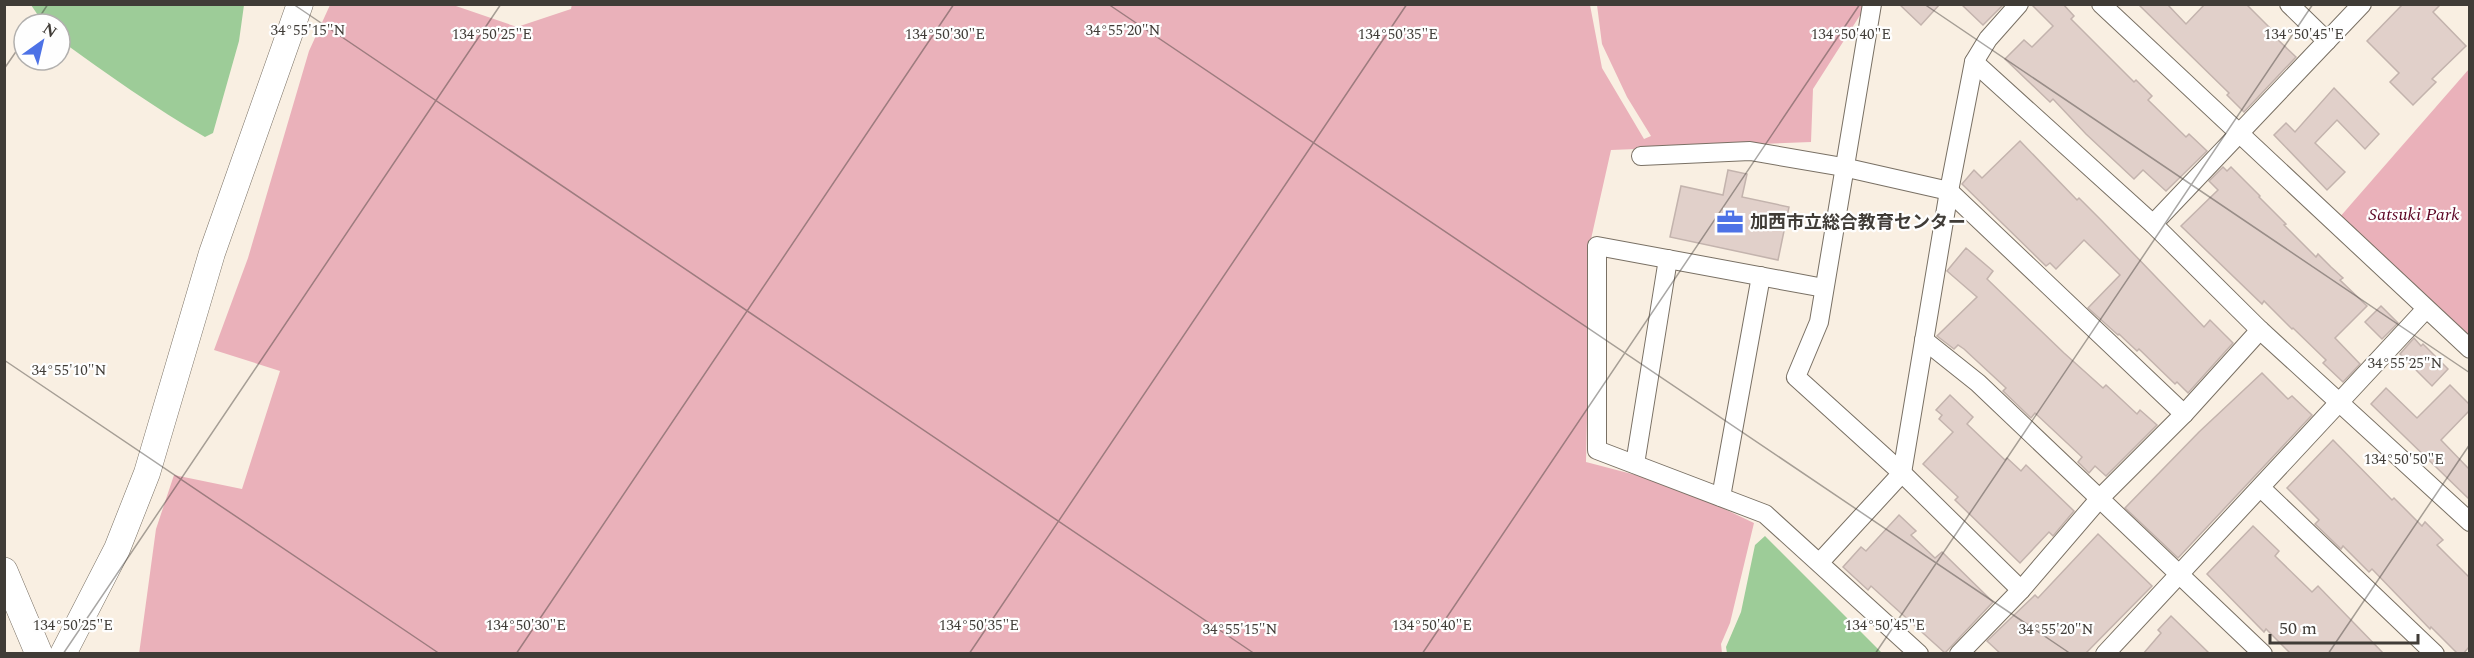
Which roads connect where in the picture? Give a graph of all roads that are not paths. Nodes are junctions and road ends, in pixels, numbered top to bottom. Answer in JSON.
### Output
{"nodes":[{"id":1,"x":300,"y":4,"type":"edge"},
{"id":2,"x":1872,"y":4,"type":"edge"},
{"id":3,"x":2019,"y":4,"type":"edge"},
{"id":4,"x":2101,"y":4,"type":"edge"},
{"id":5,"x":2289,"y":4,"type":"edge"},
{"id":6,"x":2362,"y":4,"type":"edge"},
{"id":7,"x":2327,"y":40,"type":"junction"},
{"id":8,"x":1974,"y":62,"type":"junction"},
{"id":9,"x":2239,"y":134,"type":"junction"},
{"id":10,"x":1641,"y":156,"type":"dead end"},
{"id":11,"x":1843,"y":167,"type":"junction"},
{"id":12,"x":1949,"y":191,"type":"junction"},
{"id":13,"x":2153,"y":224,"type":"junction"},
{"id":14,"x":1668,"y":259,"type":"junction"},
{"id":15,"x":1761,"y":276,"type":"junction"},
{"id":16,"x":1824,"y":288,"type":"junction"},
{"id":17,"x":2425,"y":310,"type":"junction"},
{"id":18,"x":2260,"y":330,"type":"junction"},
{"id":19,"x":1924,"y":340,"type":"junction"},
{"id":20,"x":2469,"y":349,"type":"edge"},
{"id":21,"x":2339,"y":400,"type":"junction"},
{"id":22,"x":2184,"y":414,"type":"junction"},
{"id":23,"x":1635,"y":464,"type":"junction"},
{"id":24,"x":1902,"y":473,"type":"junction"},
{"id":25,"x":2260,"y":488,"type":"junction"},
{"id":26,"x":1721,"y":497,"type":"junction"},
{"id":27,"x":2100,"y":498,"type":"junction"},
{"id":28,"x":2469,"y":522,"type":"edge"},
{"id":29,"x":1820,"y":562,"type":"junction"},
{"id":30,"x":4,"y":571,"type":"edge"},
{"id":31,"x":2179,"y":574,"type":"junction"},
{"id":32,"x":2021,"y":590,"type":"junction"},
{"id":33,"x":39,"y":654,"type":"edge"},
{"id":34,"x":63,"y":654,"type":"edge"},
{"id":35,"x":1919,"y":654,"type":"edge"},
{"id":36,"x":1959,"y":654,"type":"edge"},
{"id":37,"x":2105,"y":654,"type":"edge"},
{"id":38,"x":2263,"y":654,"type":"edge"},
{"id":39,"x":2435,"y":654,"type":"edge"}],
"edges":[{"from":1,"to":34,"type":"street"},
{"from":2,"to":11,"type":"street"},
{"from":3,"to":8,"type":"street"},
{"from":4,"to":9,"type":"street"},
{"from":5,"to":7,"type":"street"},
{"from":6,"to":7,"type":"street"},
{"from":7,"to":9,"type":"street"},
{"from":8,"to":12,"type":"street"},
{"from":8,"to":13,"type":"street"},
{"from":9,"to":13,"type":"street"},
{"from":9,"to":17,"type":"street"},
{"from":10,"to":11,"type":"street"},
{"from":11,"to":12,"type":"street"},
{"from":11,"to":16,"type":"street"},
{"from":12,"to":19,"type":"street"},
{"from":12,"to":22,"type":"street"},
{"from":13,"to":18,"type":"street"},
{"from":14,"to":15,"type":"street"},
{"from":14,"to":23,"type":"street"},
{"from":14,"to":23,"type":"street"},
{"from":15,"to":16,"type":"street"},
{"from":15,"to":26,"type":"street"},
{"from":16,"to":24,"type":"street"},
{"from":17,"to":20,"type":"street"},
{"from":17,"to":21,"type":"street"},
{"from":18,"to":21,"type":"street"},
{"from":18,"to":22,"type":"street"},
{"from":19,"to":24,"type":"street"},
{"from":19,"to":27,"type":"street"},
{"from":21,"to":25,"type":"street"},
{"from":21,"to":28,"type":"street"},
{"from":22,"to":27,"type":"street"},
{"from":23,"to":26,"type":"street"},
{"from":24,"to":29,"type":"street"},
{"from":24,"to":32,"type":"street"},
{"from":25,"to":31,"type":"street"},
{"from":25,"to":39,"type":"street"},
{"from":26,"to":29,"type":"street"},
{"from":27,"to":31,"type":"street"},
{"from":27,"to":32,"type":"street"},
{"from":29,"to":35,"type":"street"},
{"from":30,"to":33,"type":"main road"},
{"from":31,"to":37,"type":"street"},
{"from":31,"to":38,"type":"street"},
{"from":32,"to":36,"type":"street"}]}
